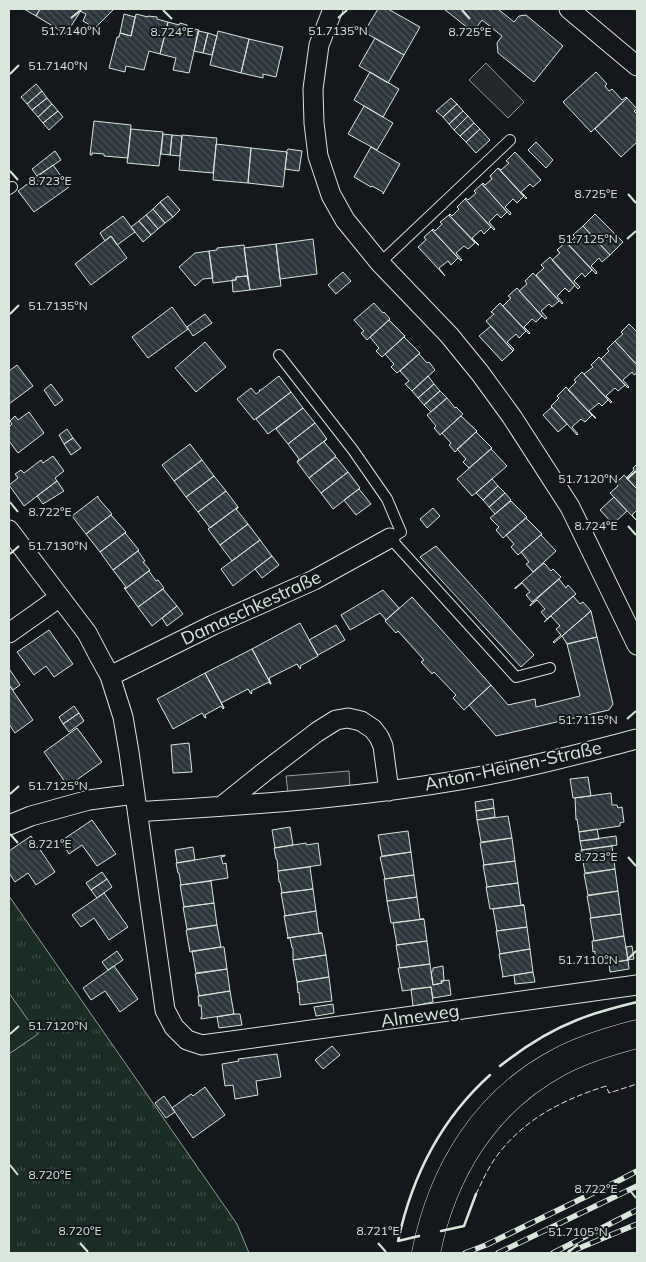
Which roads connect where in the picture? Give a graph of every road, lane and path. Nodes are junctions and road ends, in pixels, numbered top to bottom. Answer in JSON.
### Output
{"nodes":[{"id":1,"x":332,"y":9,"type":"edge"},
{"id":2,"x":569,"y":9,"type":"edge"},
{"id":3,"x":637,"y":66,"type":"edge"},
{"id":4,"x":510,"y":140,"type":"dead end"},
{"id":5,"x":380,"y":263,"type":"junction"},
{"id":6,"x":279,"y":354,"type":"dead end"},
{"id":7,"x":9,"y":530,"type":"edge"},
{"id":8,"x":390,"y":538,"type":"junction"},
{"id":9,"x":60,"y":597,"type":"junction"},
{"id":10,"x":9,"y":633,"type":"edge"},
{"id":11,"x":637,"y":645,"type":"edge"},
{"id":12,"x":550,"y":668,"type":"dead end"},
{"id":13,"x":110,"y":676,"type":"junction"},
{"id":14,"x":637,"y":739,"type":"edge"},
{"id":15,"x":389,"y":791,"type":"junction"},
{"id":16,"x":136,"y":803,"type":"junction"},
{"id":17,"x":222,"y":806,"type":"junction"},
{"id":18,"x":9,"y":825,"type":"edge"},
{"id":19,"x":637,"y":986,"type":"edge"},
{"id":20,"x":637,"y":1034,"type":"edge"},
{"id":21,"x":428,"y":1242,"type":"edge"}],
"edges":[{"from":1,"to":5,"type":"street"},
{"from":2,"to":3,"type":"street"},
{"from":4,"to":5,"type":"lane"},
{"from":5,"to":11,"type":"street"},
{"from":6,"to":8,"type":"lane"},
{"from":7,"to":9,"type":"street"},
{"from":8,"to":12,"type":"lane"},
{"from":8,"to":13,"type":"street","name":"Damaschkestraße"},
{"from":9,"to":10,"type":"street"},
{"from":9,"to":13,"type":"street"},
{"from":13,"to":16,"type":"street"},
{"from":14,"to":15,"type":"street","name":"Anton-Heinen-Straße"},
{"from":15,"to":17,"type":"street","name":"Anton-Heinen-Straße"},
{"from":15,"to":17,"type":"street"},
{"from":16,"to":17,"type":"street","name":"Anton-Heinen-Straße"},
{"from":16,"to":18,"type":"street"},
{"from":16,"to":19,"type":"street","name":"Almeweg"},
{"from":20,"to":21,"type":"main road"}]}
